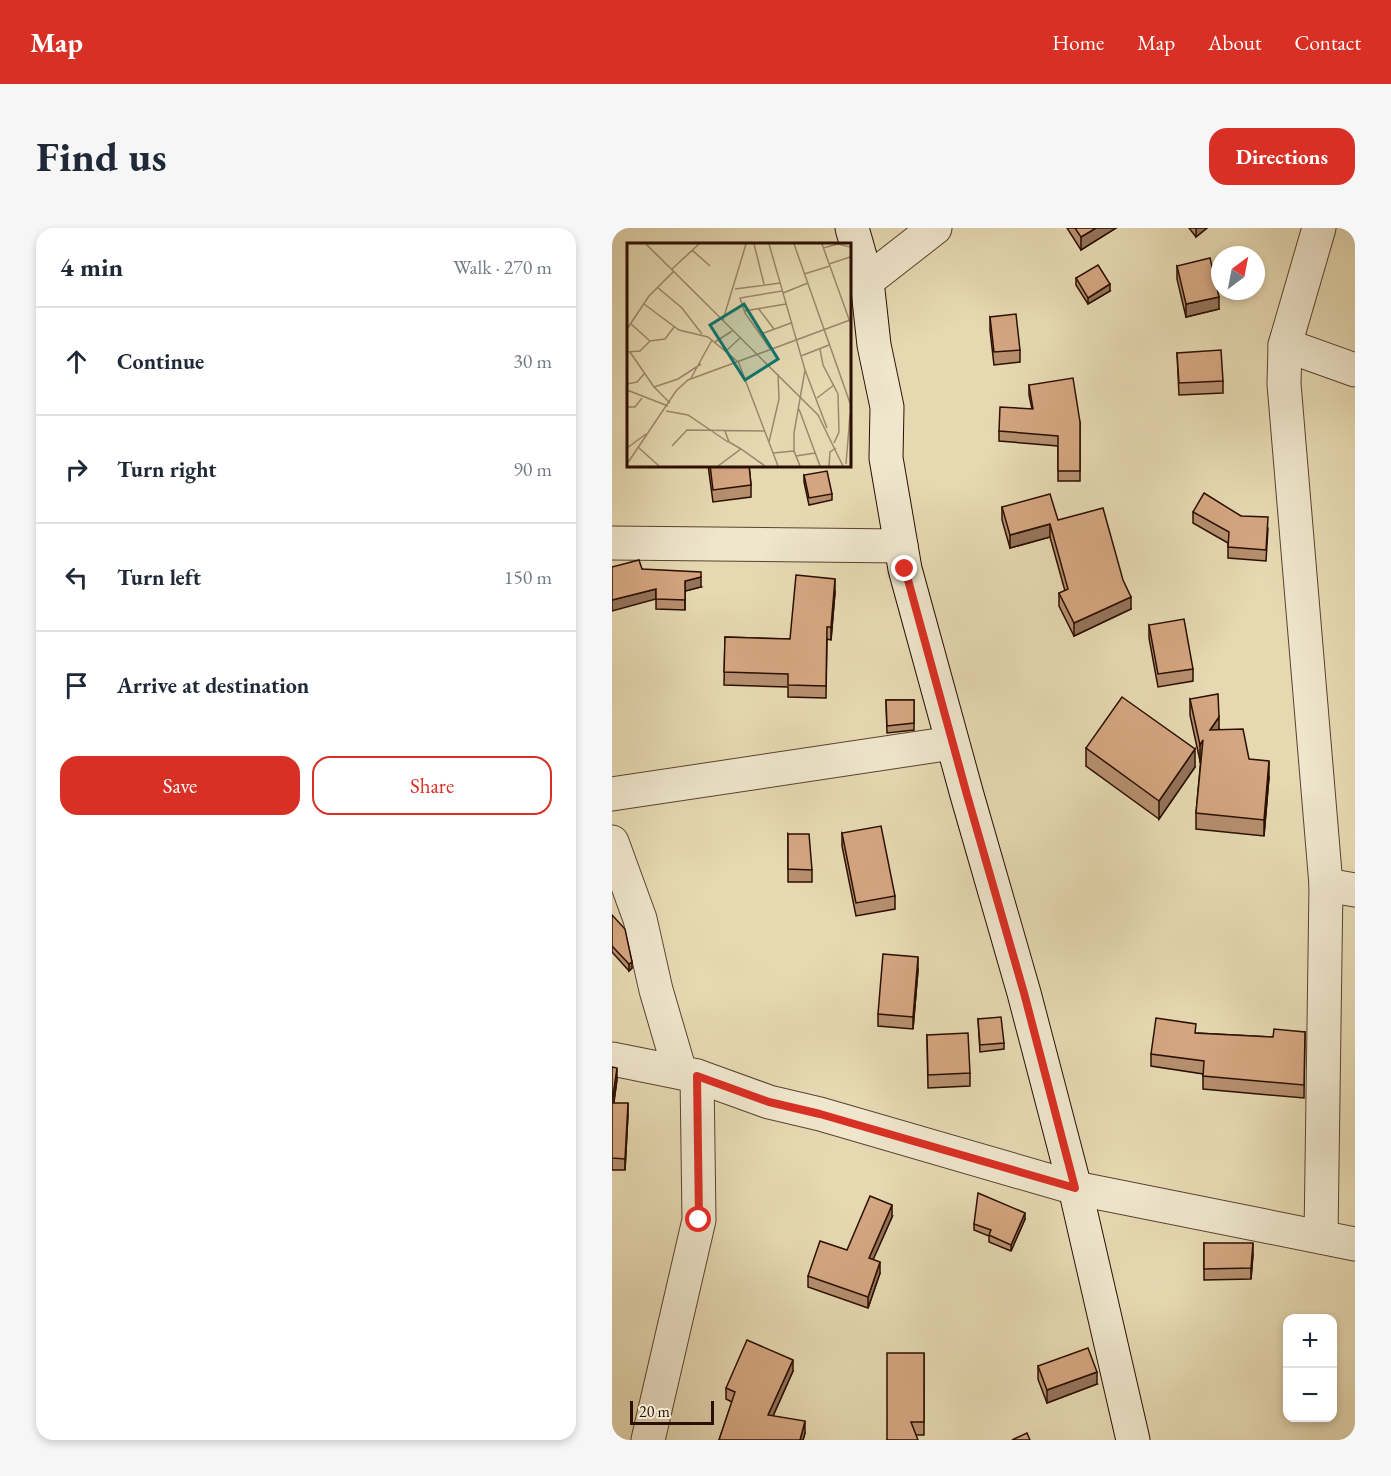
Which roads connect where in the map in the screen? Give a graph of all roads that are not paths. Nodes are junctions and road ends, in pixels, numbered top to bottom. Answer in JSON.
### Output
{"nodes":[{"id":1,"x":852,"y":228,"type":"edge"},
{"id":2,"x":935,"y":228,"type":"edge"},
{"id":3,"x":1319,"y":228,"type":"edge"},
{"id":4,"x":867,"y":281,"type":"junction"},
{"id":5,"x":1285,"y":345,"type":"junction"},
{"id":6,"x":1355,"y":370,"type":"edge"},
{"id":7,"x":612,"y":543,"type":"edge"},
{"id":8,"x":901,"y":546,"type":"junction"},
{"id":9,"x":952,"y":743,"type":"junction"},
{"id":10,"x":612,"y":794,"type":"edge"},
{"id":11,"x":612,"y":842,"type":"edge"},
{"id":12,"x":1341,"y":888,"type":"edge"},
{"id":13,"x":612,"y":1059,"type":"edge"},
{"id":14,"x":688,"y":1074,"type":"junction"},
{"id":15,"x":1075,"y":1188,"type":"junction"},
{"id":16,"x":1321,"y":1238,"type":"junction"},
{"id":17,"x":1355,"y":1244,"type":"edge"},
{"id":18,"x":648,"y":1440,"type":"edge"},
{"id":19,"x":1133,"y":1440,"type":"edge"}],
"edges":[{"from":1,"to":4,"type":"street"},
{"from":2,"to":4,"type":"street"},
{"from":3,"to":5,"type":"street"},
{"from":4,"to":8,"type":"street"},
{"from":5,"to":6,"type":"street"},
{"from":5,"to":12,"type":"street"},
{"from":7,"to":8,"type":"street"},
{"from":8,"to":9,"type":"street"},
{"from":9,"to":10,"type":"street"},
{"from":9,"to":15,"type":"street"},
{"from":11,"to":14,"type":"street"},
{"from":12,"to":16,"type":"street"},
{"from":13,"to":14,"type":"street"},
{"from":14,"to":15,"type":"street"},
{"from":14,"to":18,"type":"street"},
{"from":15,"to":16,"type":"street"},
{"from":15,"to":19,"type":"street"},
{"from":16,"to":17,"type":"street"}]}
